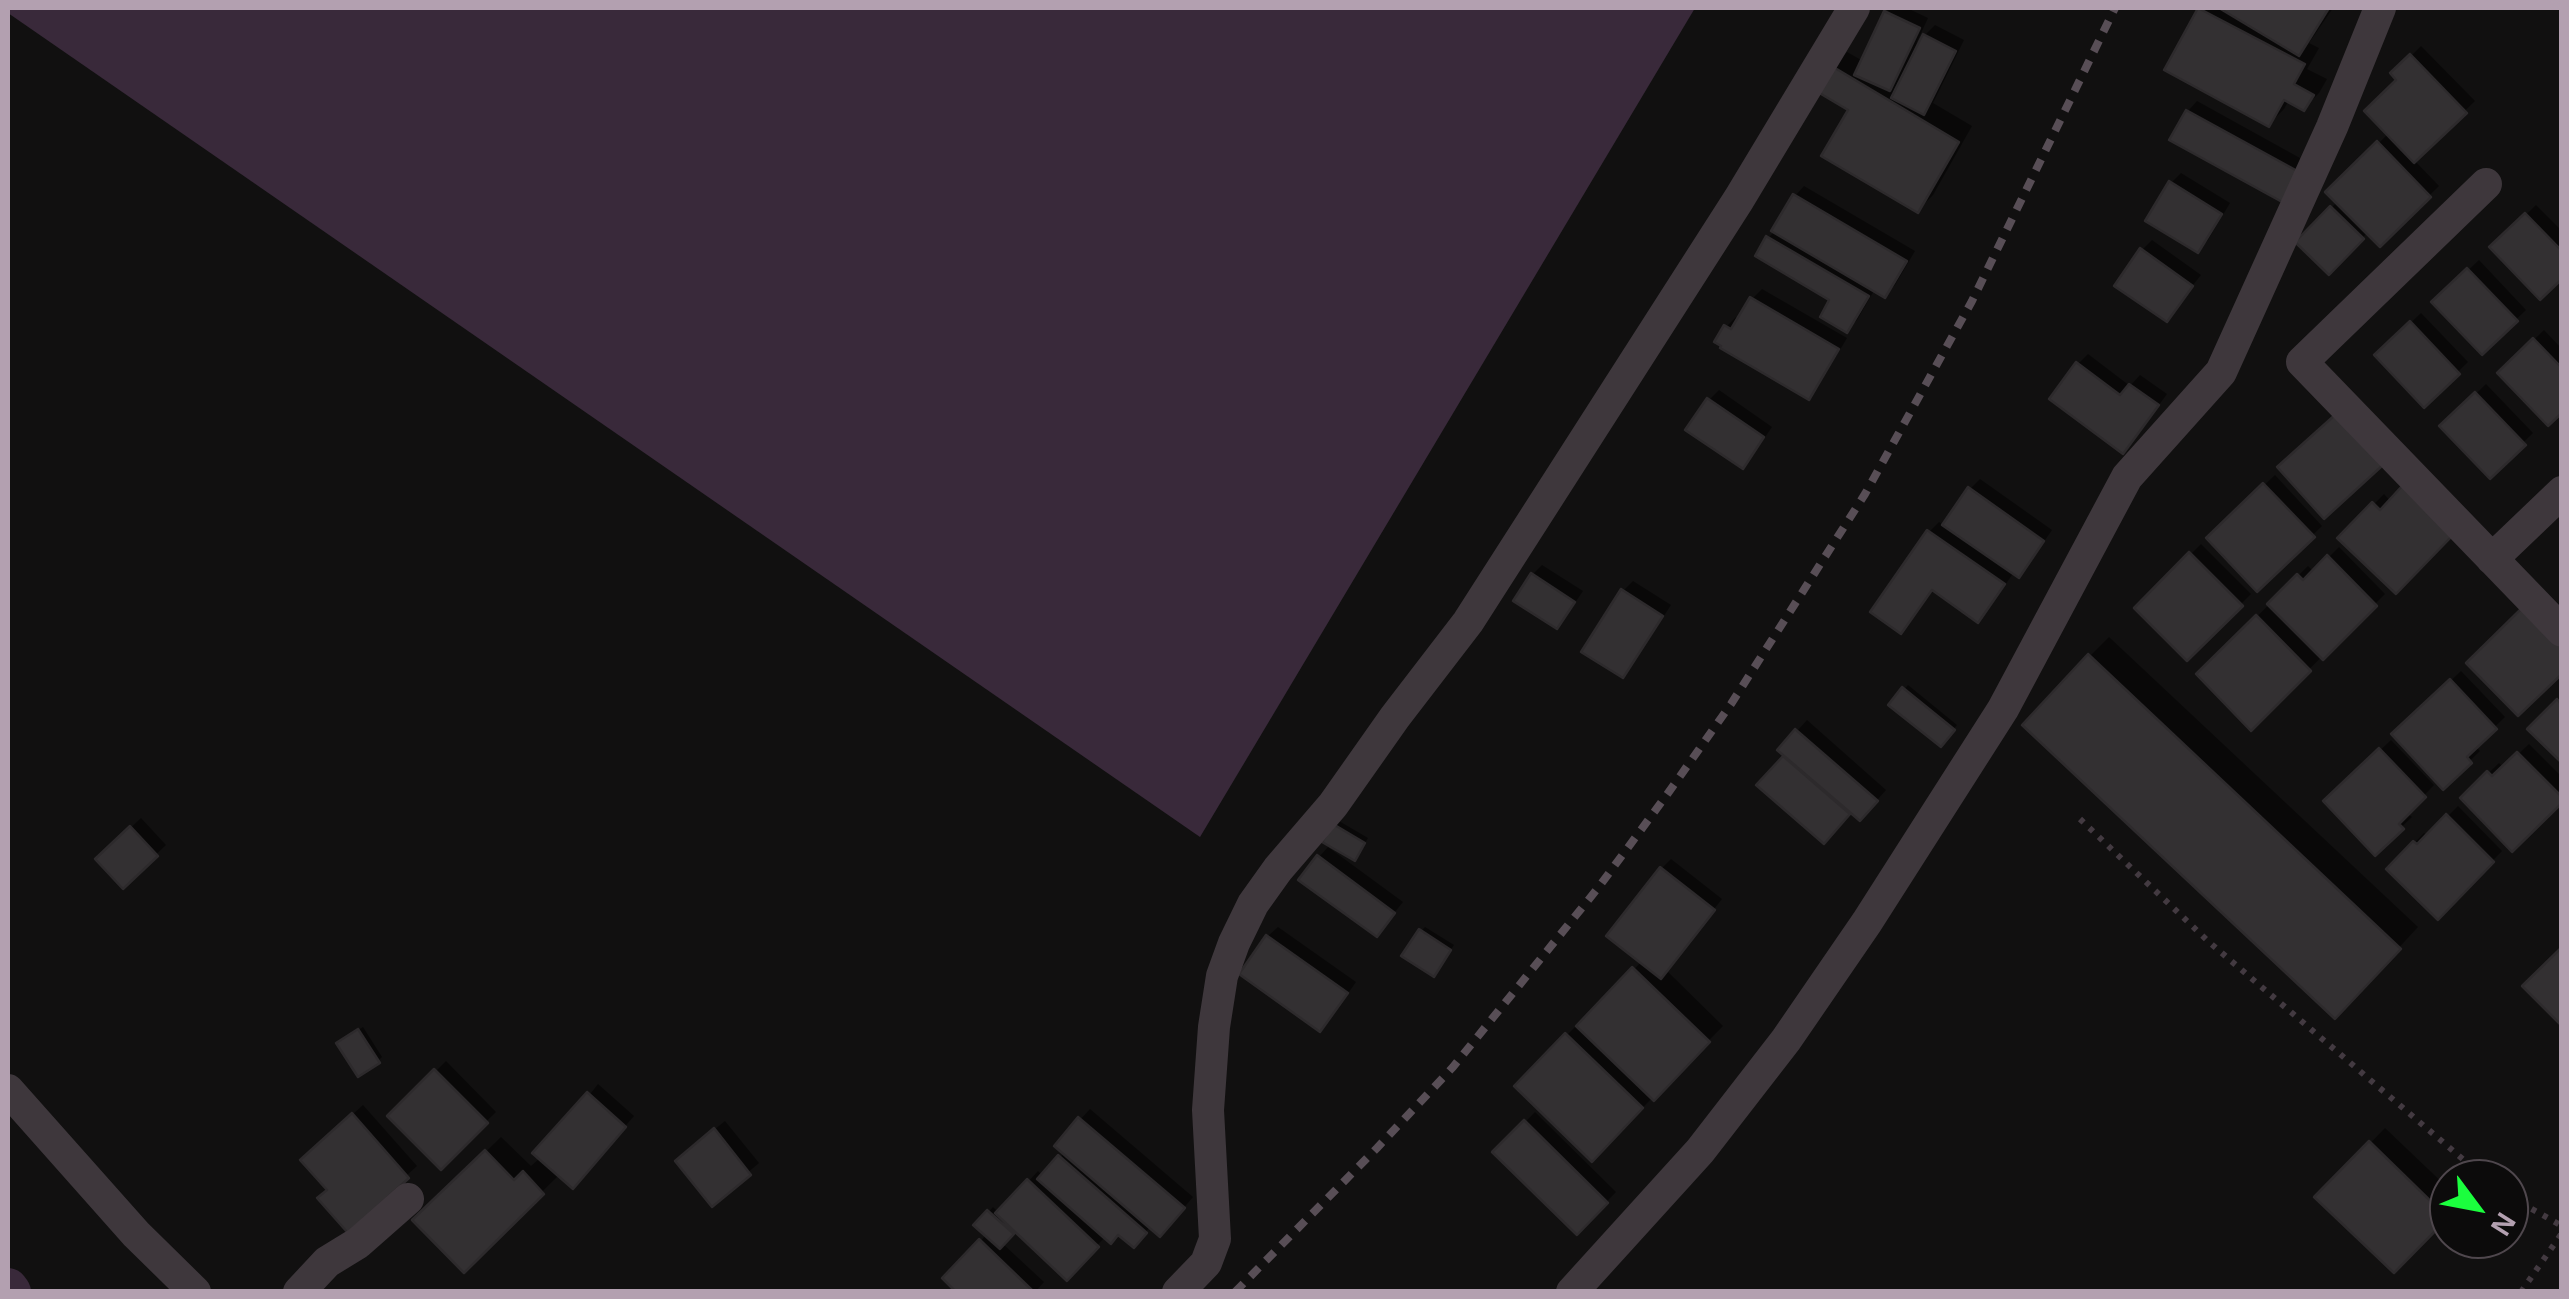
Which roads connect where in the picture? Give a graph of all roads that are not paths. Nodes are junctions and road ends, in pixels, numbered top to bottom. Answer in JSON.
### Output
{"nodes":[{"id":1,"x":1854,"y":8,"type":"edge"},
{"id":2,"x":2380,"y":8,"type":"edge"},
{"id":3,"x":2486,"y":184,"type":"dead end"},
{"id":4,"x":2562,"y":492,"type":"edge"},
{"id":5,"x":2492,"y":560,"type":"junction"},
{"id":6,"x":2562,"y":631,"type":"edge"},
{"id":7,"x":8,"y":1090,"type":"edge"},
{"id":8,"x":408,"y":1199,"type":"dead end"},
{"id":9,"x":195,"y":1292,"type":"edge"},
{"id":10,"x":299,"y":1292,"type":"edge"},
{"id":11,"x":1178,"y":1292,"type":"edge"},
{"id":12,"x":1572,"y":1292,"type":"edge"}],
"edges":[{"from":1,"to":11,"type":"street"},
{"from":2,"to":12,"type":"street"},
{"from":3,"to":5,"type":"street"},
{"from":4,"to":5,"type":"street"},
{"from":5,"to":6,"type":"street"},
{"from":7,"to":9,"type":"street"},
{"from":8,"to":10,"type":"street"}]}
